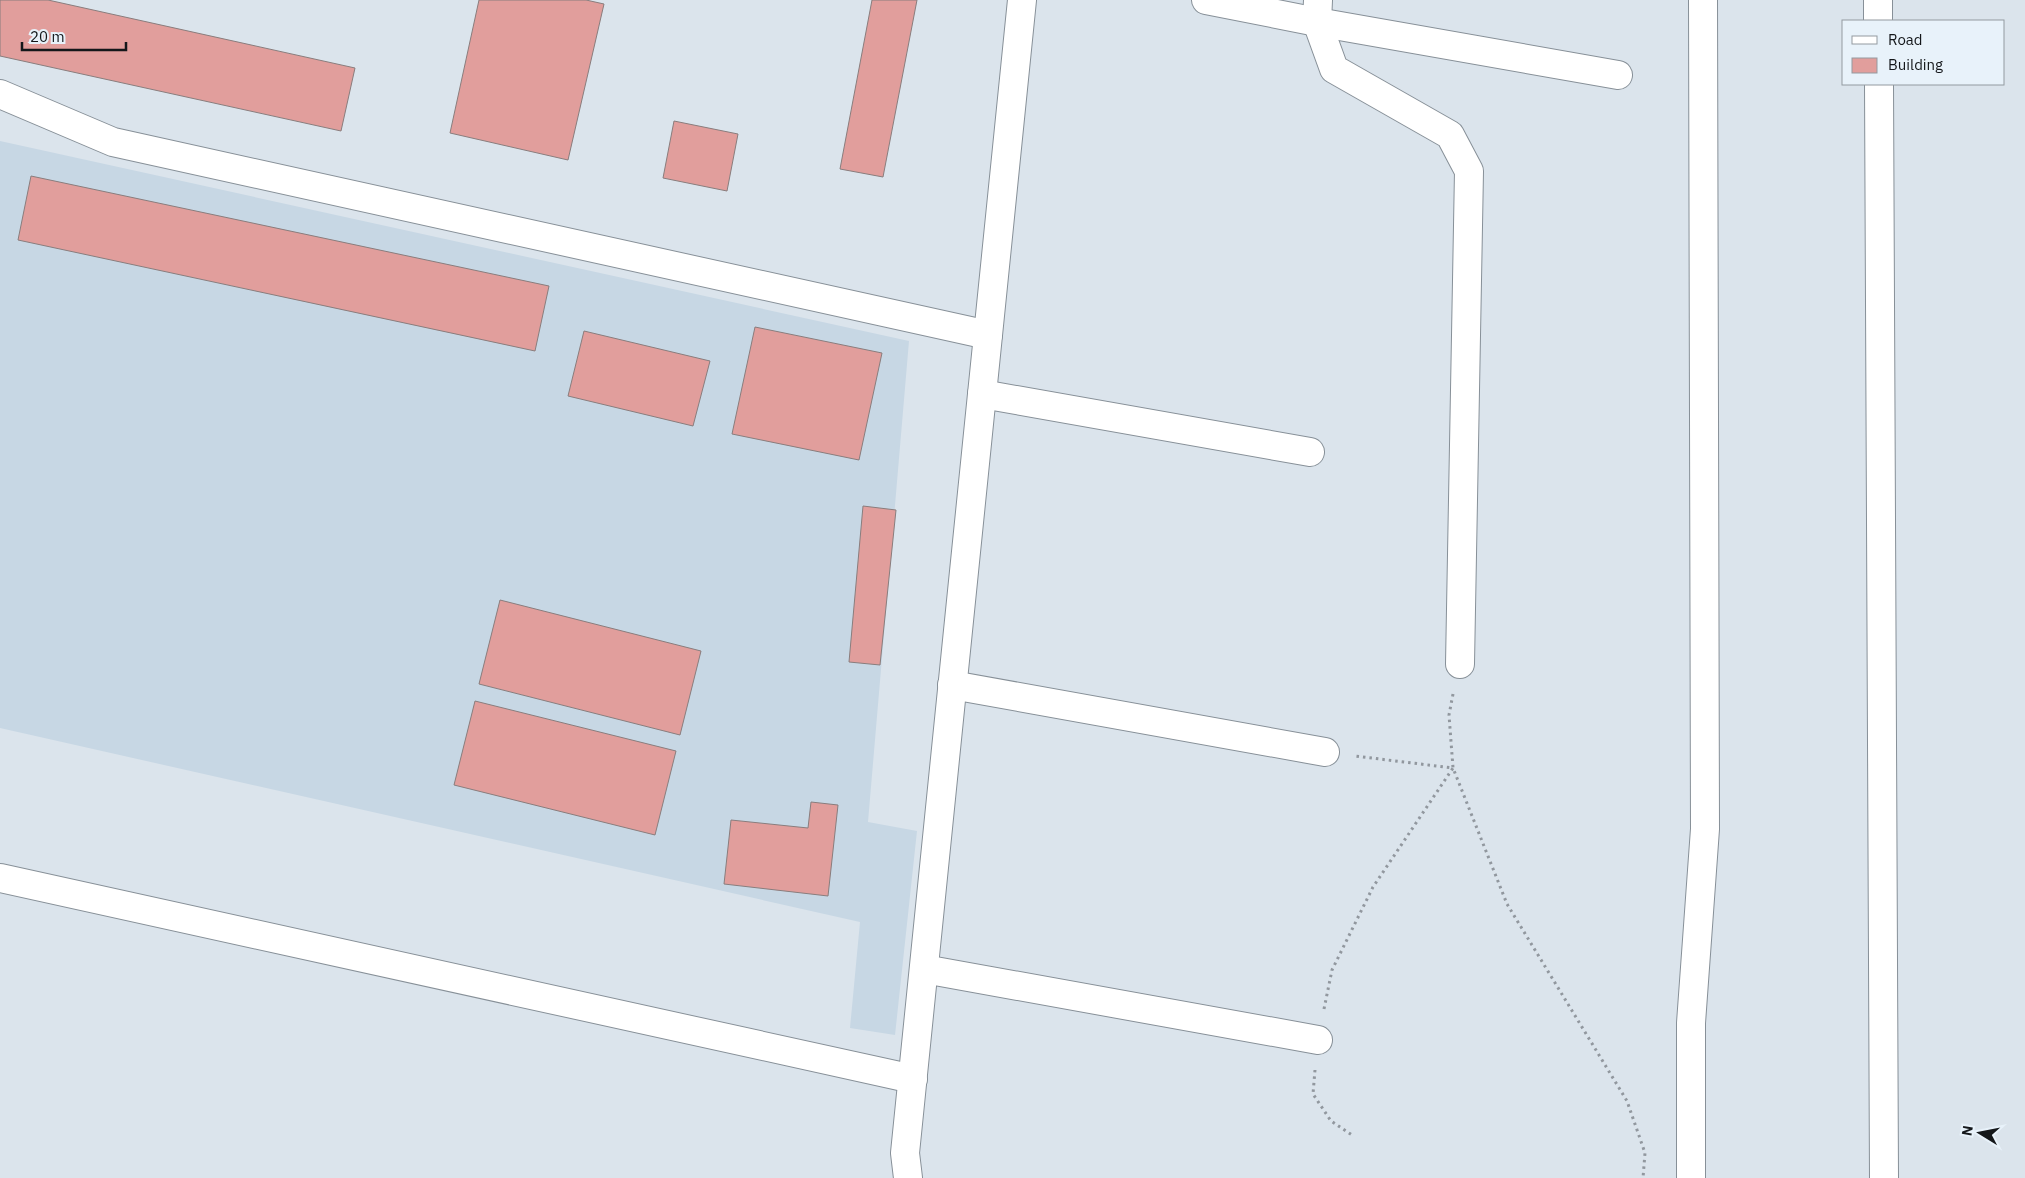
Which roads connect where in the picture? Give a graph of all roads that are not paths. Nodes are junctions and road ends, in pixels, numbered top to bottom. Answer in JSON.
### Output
{"nodes":[{"id":1,"x":1022,"y":0,"type":"edge"},
{"id":2,"x":1206,"y":0,"type":"edge"},
{"id":3,"x":1703,"y":0,"type":"edge"},
{"id":4,"x":1878,"y":0,"type":"edge"},
{"id":5,"x":1318,"y":11,"type":"edge"},
{"id":6,"x":1878,"y":20,"type":"edge"},
{"id":7,"x":1618,"y":75,"type":"dead end"},
{"id":8,"x":1879,"y":85,"type":"edge"},
{"id":9,"x":0,"y":94,"type":"edge"},
{"id":10,"x":988,"y":335,"type":"junction"},
{"id":11,"x":982,"y":394,"type":"junction"},
{"id":12,"x":1310,"y":452,"type":"dead end"},
{"id":13,"x":1460,"y":664,"type":"road end"},
{"id":14,"x":952,"y":685,"type":"junction"},
{"id":15,"x":1325,"y":752,"type":"road end"},
{"id":16,"x":0,"y":878,"type":"edge"},
{"id":17,"x":924,"y":969,"type":"junction"},
{"id":18,"x":1318,"y":1040,"type":"road end"},
{"id":19,"x":913,"y":1079,"type":"junction"},
{"id":20,"x":908,"y":1178,"type":"edge"},
{"id":21,"x":1691,"y":1178,"type":"edge"},
{"id":22,"x":1884,"y":1178,"type":"edge"}],
"edges":[{"from":1,"to":10,"type":"street"},
{"from":2,"to":5,"type":"street"},
{"from":3,"to":21,"type":"street"},
{"from":4,"to":6,"type":"street"},
{"from":5,"to":7,"type":"street"},
{"from":5,"to":13,"type":"street"},
{"from":8,"to":22,"type":"street"},
{"from":9,"to":10,"type":"street"},
{"from":10,"to":11,"type":"street"},
{"from":11,"to":12,"type":"street"},
{"from":11,"to":14,"type":"street"},
{"from":14,"to":15,"type":"street"},
{"from":14,"to":17,"type":"street"},
{"from":16,"to":19,"type":"street"},
{"from":17,"to":18,"type":"street"},
{"from":17,"to":19,"type":"street"},
{"from":19,"to":20,"type":"street"}]}
